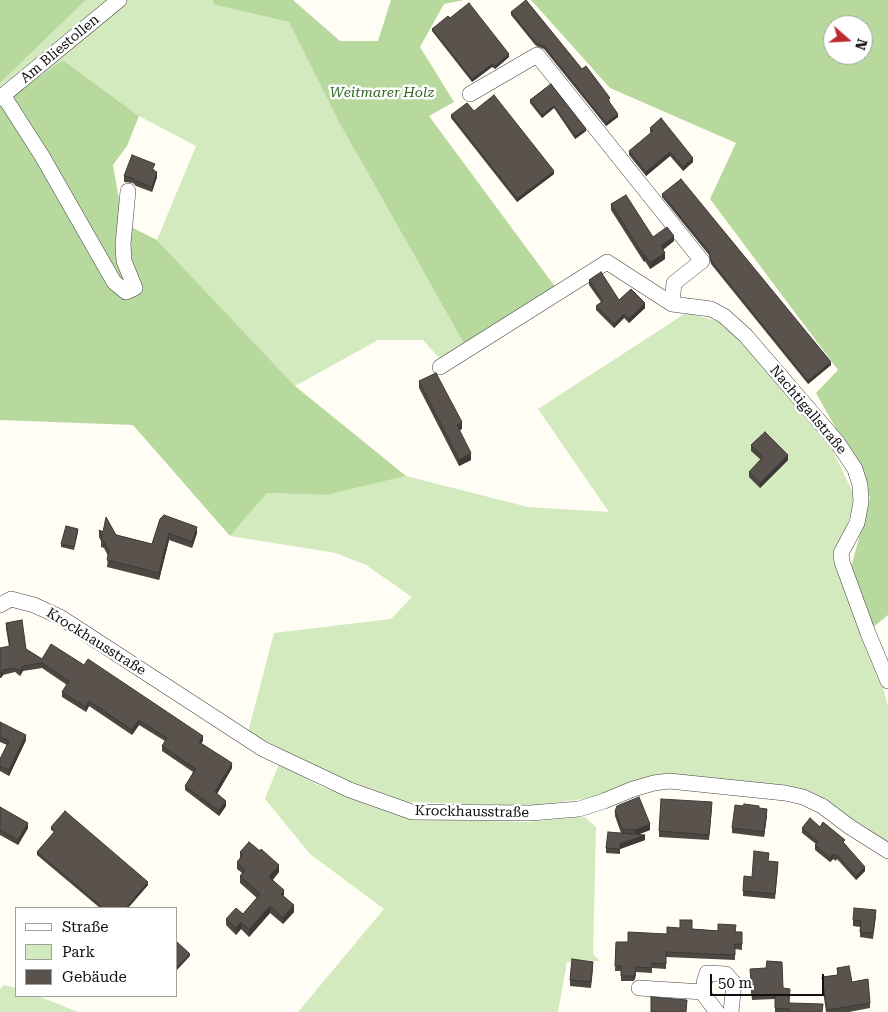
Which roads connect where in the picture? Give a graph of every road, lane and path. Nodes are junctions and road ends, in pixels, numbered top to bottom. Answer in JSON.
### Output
{"nodes":[{"id":1,"x":119,"y":0,"type":"edge"},
{"id":2,"x":470,"y":94,"type":"dead end"},
{"id":3,"x":2,"y":97,"type":"edge"},
{"id":4,"x":128,"y":191,"type":"dead end"},
{"id":5,"x":672,"y":304,"type":"junction"},
{"id":6,"x":440,"y":367,"type":"dead end"},
{"id":7,"x":4,"y":600,"type":"edge"},
{"id":8,"x":886,"y":672,"type":"edge"},
{"id":9,"x":888,"y":851,"type":"edge"},
{"id":10,"x":639,"y":988,"type":"dead end"},
{"id":11,"x":704,"y":992,"type":"junction"},
{"id":12,"x":717,"y":1012,"type":"edge"},
{"id":13,"x":731,"y":1012,"type":"edge"}],
"edges":[{"from":1,"to":3,"type":"street","name":"Am Bliestollen"},
{"from":2,"to":5,"type":"street"},
{"from":3,"to":4,"type":"street"},
{"from":5,"to":6,"type":"street","name":"Nachtigallstraße"},
{"from":5,"to":8,"type":"street","name":"Nachtigallstraße"},
{"from":7,"to":9,"type":"street","name":"Krockhausstraße"},
{"from":10,"to":11,"type":"street"},
{"from":11,"to":12,"type":"street"},
{"from":11,"to":13,"type":"street"}]}
